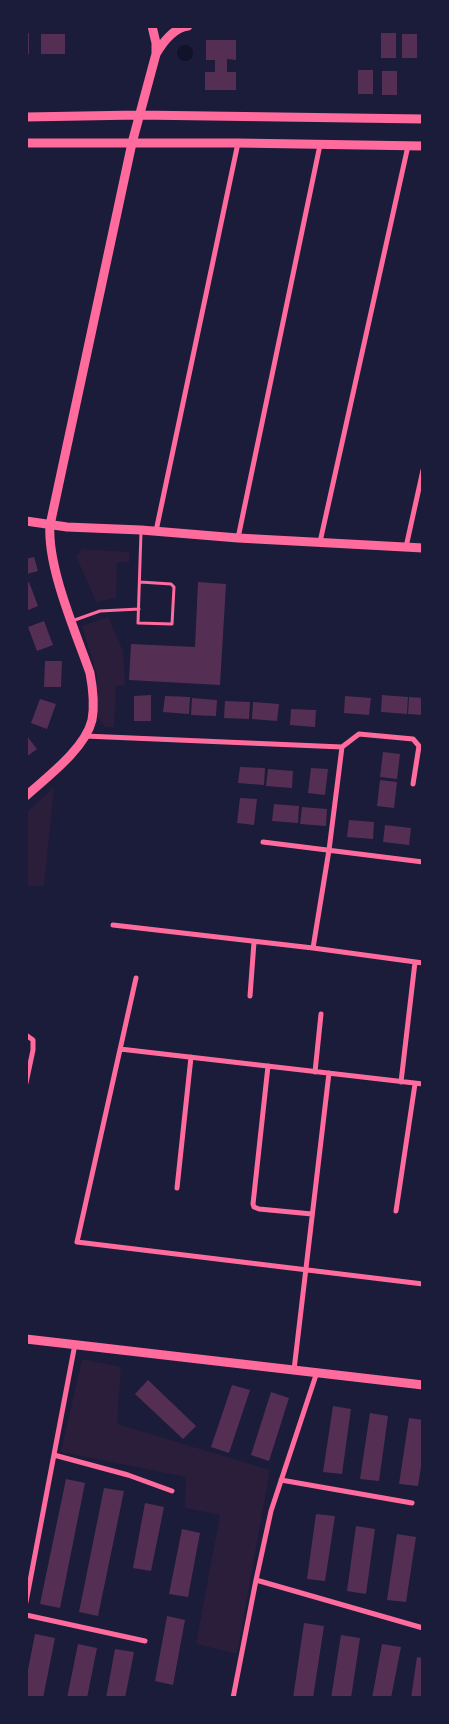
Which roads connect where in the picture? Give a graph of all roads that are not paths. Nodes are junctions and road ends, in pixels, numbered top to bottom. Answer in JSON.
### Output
{"nodes":[{"id":1,"x":152,"y":26,"type":"edge"},
{"id":2,"x":182,"y":26,"type":"edge"},
{"id":3,"x":188,"y":26,"type":"edge"},
{"id":4,"x":156,"y":54,"type":"junction"},
{"id":5,"x":26,"y":116,"type":"edge"},
{"id":6,"x":138,"y":116,"type":"junction"},
{"id":7,"x":423,"y":119,"type":"edge"},
{"id":8,"x":132,"y":143,"type":"junction"},
{"id":9,"x":238,"y":143,"type":"junction"},
{"id":10,"x":27,"y":144,"type":"edge"},
{"id":11,"x":320,"y":144,"type":"junction"},
{"id":12,"x":408,"y":146,"type":"junction"},
{"id":13,"x":423,"y":146,"type":"edge"},
{"id":14,"x":423,"y":470,"type":"edge"},
{"id":15,"x":26,"y":521,"type":"edge"},
{"id":16,"x":50,"y":525,"type":"junction"},
{"id":17,"x":141,"y":530,"type":"junction"},
{"id":18,"x":156,"y":531,"type":"junction"},
{"id":19,"x":238,"y":538,"type":"junction"},
{"id":20,"x":320,"y":542,"type":"junction"},
{"id":21,"x":406,"y":547,"type":"junction"},
{"id":22,"x":423,"y":548,"type":"edge"},
{"id":23,"x":140,"y":582,"type":"junction"},
{"id":24,"x":139,"y":610,"type":"junction"},
{"id":25,"x":72,"y":621,"type":"junction"},
{"id":26,"x":85,"y":736,"type":"junction"},
{"id":27,"x":342,"y":747,"type":"junction"},
{"id":28,"x":413,"y":784,"type":"dead end"},
{"id":29,"x":26,"y":796,"type":"edge"},
{"id":30,"x":263,"y":842,"type":"dead end"},
{"id":31,"x":329,"y":850,"type":"junction"},
{"id":32,"x":423,"y":862,"type":"edge"},
{"id":33,"x":113,"y":926,"type":"dead end"},
{"id":34,"x":254,"y":942,"type":"junction"},
{"id":35,"x":313,"y":948,"type":"junction"},
{"id":36,"x":415,"y":962,"type":"junction"},
{"id":37,"x":423,"y":963,"type":"edge"},
{"id":38,"x":136,"y":978,"type":"dead end"},
{"id":39,"x":250,"y":996,"type":"dead end"},
{"id":40,"x":321,"y":1014,"type":"dead end"},
{"id":41,"x":26,"y":1035,"type":"edge"},
{"id":42,"x":120,"y":1049,"type":"junction"},
{"id":43,"x":191,"y":1057,"type":"junction"},
{"id":44,"x":268,"y":1066,"type":"junction"},
{"id":45,"x":315,"y":1072,"type":"junction"},
{"id":46,"x":329,"y":1073,"type":"junction"},
{"id":47,"x":401,"y":1082,"type":"junction"},
{"id":48,"x":26,"y":1083,"type":"edge"},
{"id":49,"x":415,"y":1084,"type":"junction"},
{"id":50,"x":423,"y":1084,"type":"edge"},
{"id":51,"x":177,"y":1188,"type":"dead end"},
{"id":52,"x":396,"y":1211,"type":"dead end"},
{"id":53,"x":312,"y":1214,"type":"junction"},
{"id":54,"x":306,"y":1269,"type":"junction"},
{"id":55,"x":423,"y":1284,"type":"edge"},
{"id":56,"x":26,"y":1339,"type":"edge"},
{"id":57,"x":75,"y":1344,"type":"junction"},
{"id":58,"x":294,"y":1370,"type":"junction"},
{"id":59,"x":317,"y":1372,"type":"junction"},
{"id":60,"x":423,"y":1385,"type":"edge"},
{"id":61,"x":54,"y":1455,"type":"junction"},
{"id":62,"x":281,"y":1480,"type":"junction"},
{"id":63,"x":172,"y":1491,"type":"dead end"},
{"id":64,"x":412,"y":1503,"type":"dead end"},
{"id":65,"x":256,"y":1580,"type":"junction"},
{"id":66,"x":26,"y":1602,"type":"edge"},
{"id":67,"x":26,"y":1615,"type":"edge"},
{"id":68,"x":423,"y":1628,"type":"edge"},
{"id":69,"x":145,"y":1642,"type":"dead end"},
{"id":70,"x":233,"y":1698,"type":"edge"}],
"edges":[{"from":1,"to":4,"type":"street"},
{"from":2,"to":3,"type":"street"},
{"from":2,"to":4,"type":"street"},
{"from":4,"to":6,"type":"street"},
{"from":5,"to":6,"type":"street"},
{"from":6,"to":7,"type":"street"},
{"from":6,"to":8,"type":"street"},
{"from":8,"to":9,"type":"street"},
{"from":8,"to":10,"type":"street"},
{"from":8,"to":16,"type":"street"},
{"from":9,"to":11,"type":"street"},
{"from":9,"to":18,"type":"street"},
{"from":11,"to":12,"type":"street"},
{"from":11,"to":19,"type":"street"},
{"from":12,"to":13,"type":"street"},
{"from":12,"to":20,"type":"street"},
{"from":14,"to":21,"type":"street"},
{"from":15,"to":16,"type":"street"},
{"from":16,"to":17,"type":"street"},
{"from":16,"to":25,"type":"street"},
{"from":17,"to":18,"type":"street"},
{"from":17,"to":23,"type":"lane"},
{"from":18,"to":19,"type":"street"},
{"from":19,"to":20,"type":"street"},
{"from":20,"to":21,"type":"street"},
{"from":21,"to":22,"type":"street"},
{"from":23,"to":24,"type":"lane"},
{"from":23,"to":24,"type":"lane"},
{"from":24,"to":25,"type":"lane"},
{"from":25,"to":26,"type":"street"},
{"from":26,"to":27,"type":"street"},
{"from":26,"to":29,"type":"street"},
{"from":27,"to":28,"type":"street"},
{"from":27,"to":31,"type":"street"},
{"from":30,"to":31,"type":"street"},
{"from":31,"to":32,"type":"street"},
{"from":31,"to":35,"type":"street"},
{"from":33,"to":34,"type":"street"},
{"from":34,"to":35,"type":"street"},
{"from":34,"to":39,"type":"street"},
{"from":35,"to":36,"type":"street"},
{"from":36,"to":37,"type":"street"},
{"from":36,"to":47,"type":"street"},
{"from":38,"to":42,"type":"street"},
{"from":40,"to":45,"type":"street"},
{"from":41,"to":48,"type":"street"},
{"from":42,"to":43,"type":"street"},
{"from":42,"to":54,"type":"street"},
{"from":43,"to":44,"type":"street"},
{"from":43,"to":51,"type":"street"},
{"from":44,"to":45,"type":"street"},
{"from":44,"to":53,"type":"street"},
{"from":45,"to":46,"type":"street"},
{"from":46,"to":47,"type":"street"},
{"from":46,"to":53,"type":"street"},
{"from":47,"to":49,"type":"street"},
{"from":49,"to":50,"type":"street"},
{"from":49,"to":52,"type":"street"},
{"from":53,"to":54,"type":"street"},
{"from":54,"to":55,"type":"street"},
{"from":54,"to":58,"type":"street"},
{"from":56,"to":57,"type":"street"},
{"from":57,"to":58,"type":"street"},
{"from":57,"to":61,"type":"street"},
{"from":58,"to":59,"type":"street"},
{"from":59,"to":60,"type":"street"},
{"from":59,"to":62,"type":"street"},
{"from":61,"to":63,"type":"street"},
{"from":61,"to":66,"type":"street"},
{"from":62,"to":64,"type":"street"},
{"from":62,"to":65,"type":"street"},
{"from":65,"to":68,"type":"street"},
{"from":65,"to":70,"type":"street"},
{"from":67,"to":69,"type":"street"}]}
